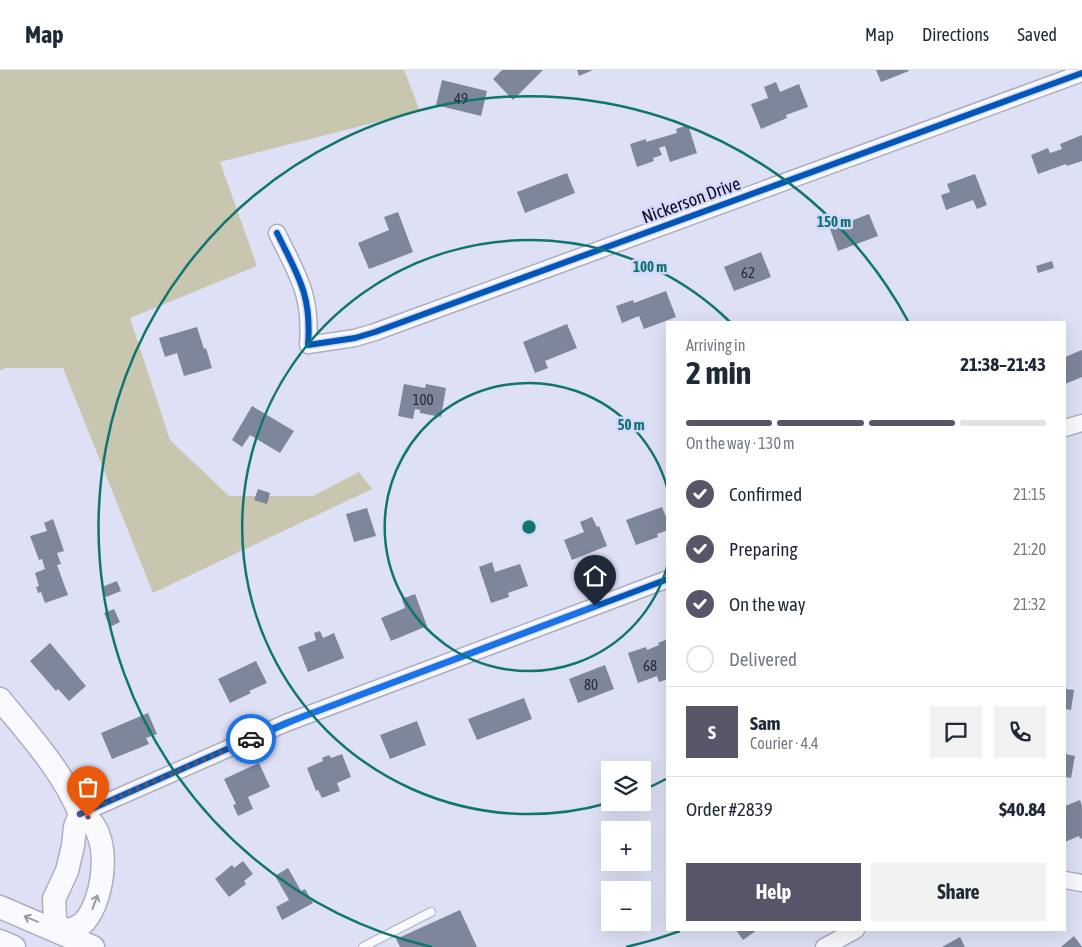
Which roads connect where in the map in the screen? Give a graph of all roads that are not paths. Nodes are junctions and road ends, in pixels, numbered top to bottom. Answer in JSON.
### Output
{"nodes":[{"id":1,"x":1082,"y":73,"type":"edge"},
{"id":2,"x":277,"y":233,"type":"dead end"},
{"id":3,"x":1082,"y":423,"type":"edge"},
{"id":4,"x":1066,"y":428,"type":"edge"},
{"id":5,"x":666,"y":579,"type":"edge"},
{"id":6,"x":0,"y":699,"type":"edge"},
{"id":7,"x":80,"y":814,"type":"junction"},
{"id":8,"x":1066,"y":880,"type":"edge"},
{"id":9,"x":1082,"y":883,"type":"edge"},
{"id":10,"x":0,"y":907,"type":"edge"},
{"id":11,"x":431,"y":912,"type":"dead end"},
{"id":12,"x":854,"y":931,"type":"edge"},
{"id":13,"x":58,"y":940,"type":"edge"},
{"id":14,"x":0,"y":941,"type":"edge"},
{"id":15,"x":14,"y":947,"type":"edge"},
{"id":16,"x":93,"y":947,"type":"edge"},
{"id":17,"x":363,"y":947,"type":"edge"},
{"id":18,"x":824,"y":947,"type":"edge"}],
"edges":[{"from":1,"to":2,"type":"street","name":"Nickerson Drive"},
{"from":3,"to":4,"type":"street"},
{"from":5,"to":7,"type":"street"},
{"from":6,"to":7,"type":"street"},
{"from":7,"to":13,"type":"street"},
{"from":13,"to":7,"type":"street","one_way":true},
{"from":8,"to":9,"type":"street"},
{"from":13,"to":10,"type":"street","one_way":true},
{"from":11,"to":17,"type":"lane"},
{"from":12,"to":18,"type":"street"},
{"from":13,"to":16,"type":"street"},
{"from":14,"to":15,"type":"street"}]}
